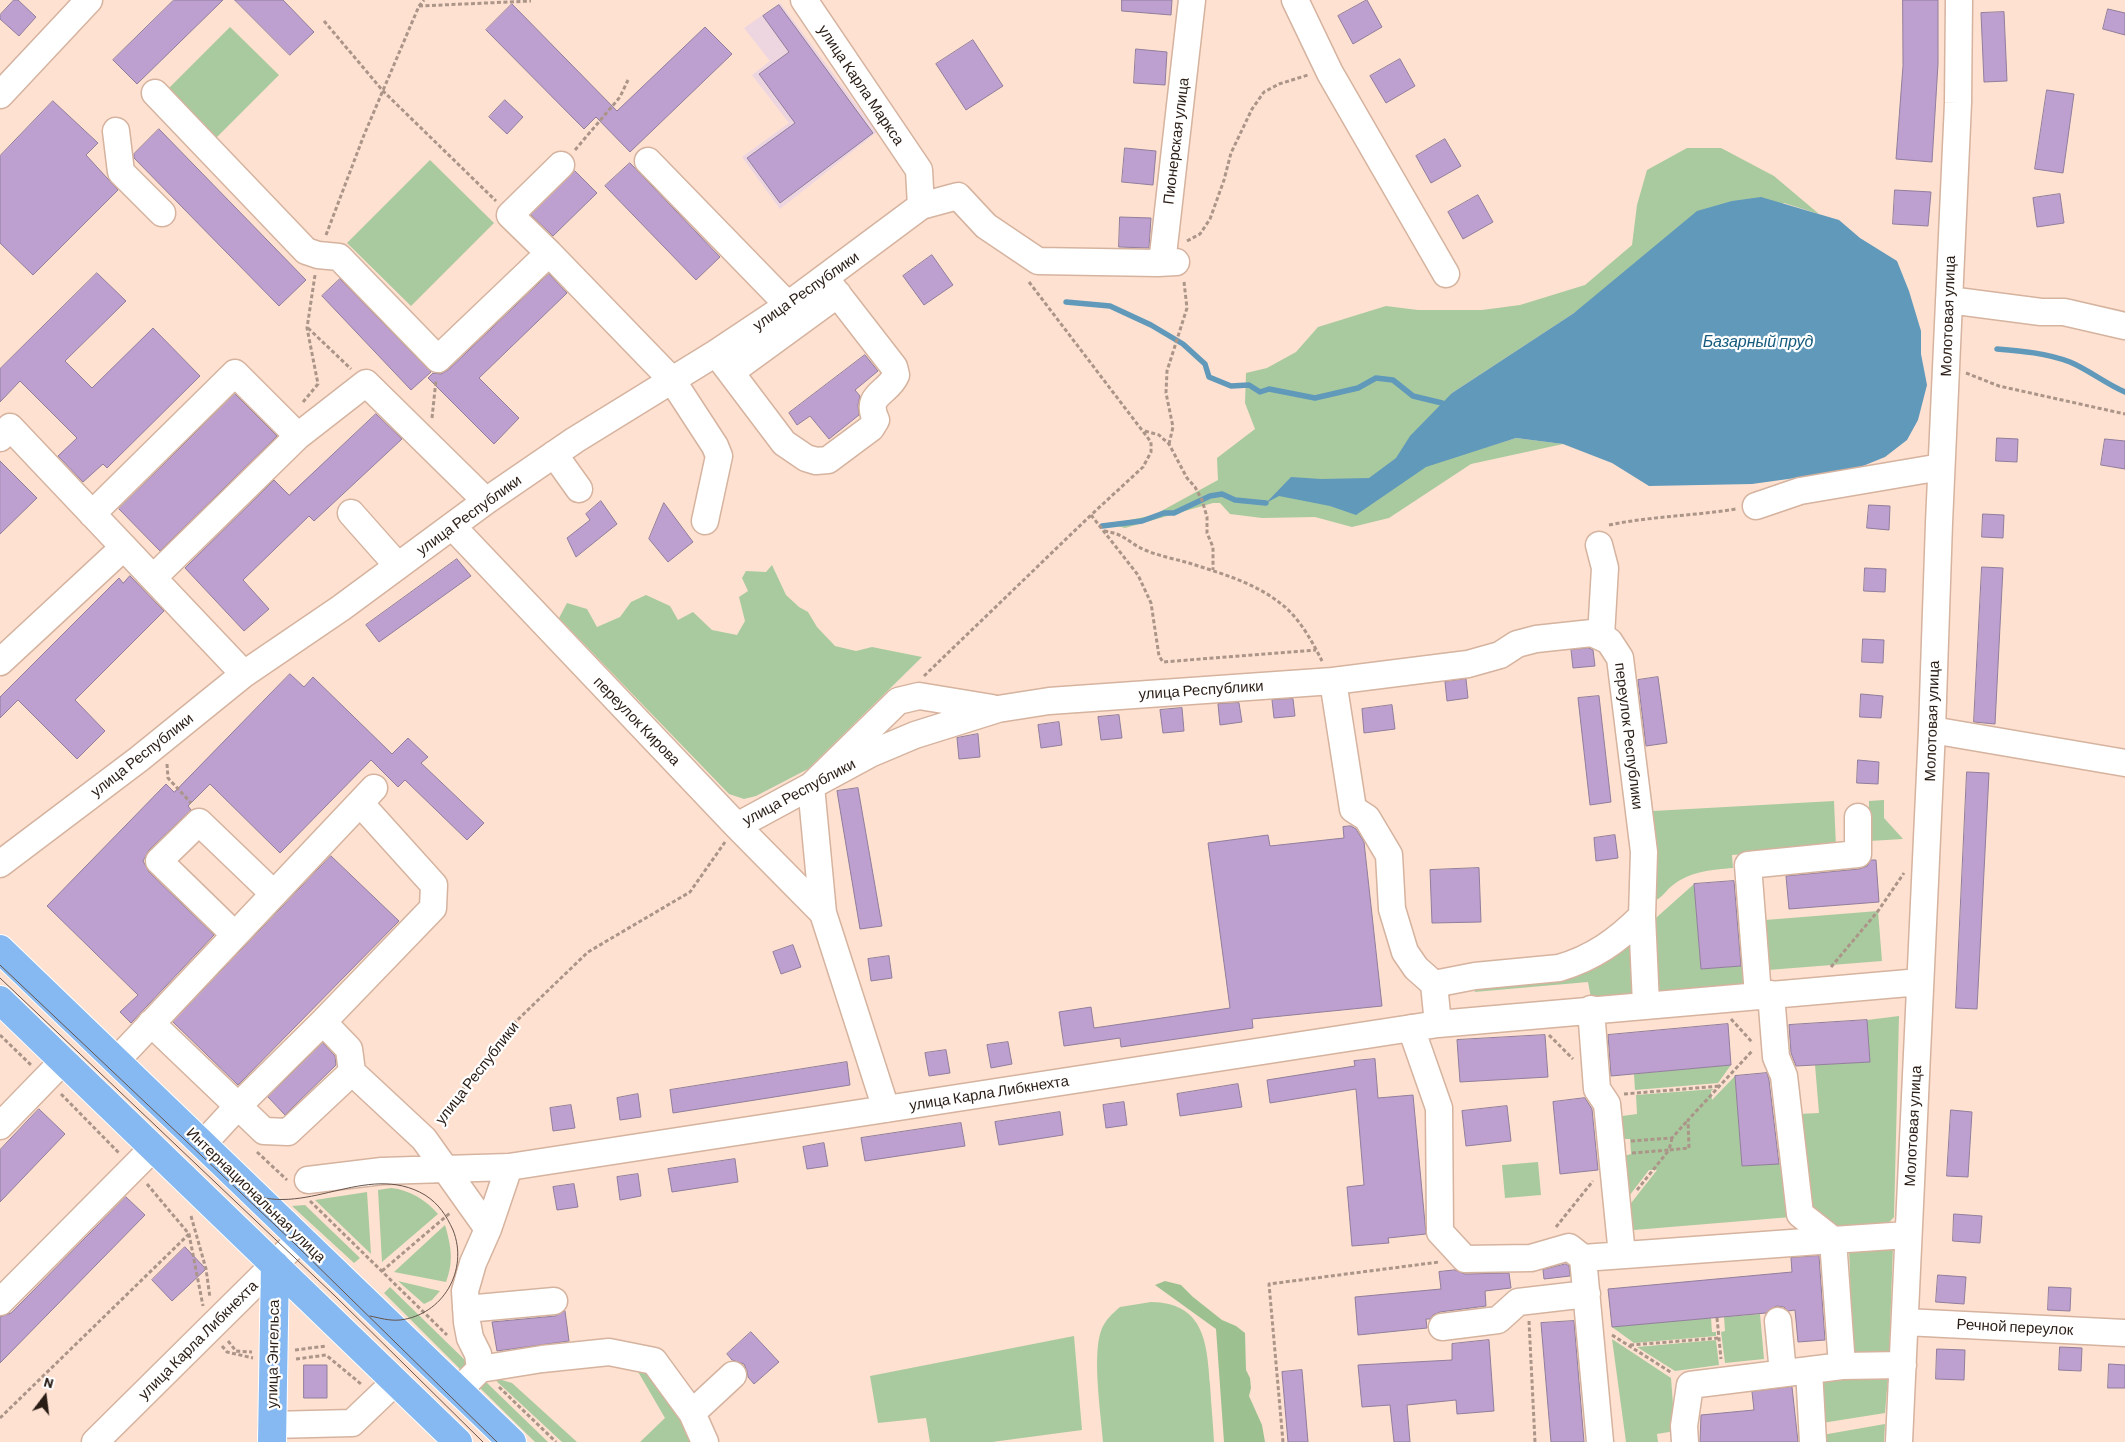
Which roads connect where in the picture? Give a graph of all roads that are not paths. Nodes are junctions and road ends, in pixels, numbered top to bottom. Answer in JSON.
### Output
{"nodes":[{"id":1,"x":90,"y":0,"type":"edge"},
{"id":2,"x":804,"y":0,"type":"edge"},
{"id":3,"x":1192,"y":0,"type":"edge"},
{"id":4,"x":1295,"y":0,"type":"edge"},
{"id":5,"x":1958,"y":0,"type":"edge"},
{"id":6,"x":155,"y":93,"type":"dead end"},
{"id":7,"x":0,"y":95,"type":"edge"},
{"id":8,"x":116,"y":131,"type":"dead end"},
{"id":9,"x":648,"y":161,"type":"dead end"},
{"id":10,"x":561,"y":165,"type":"road end"},
{"id":11,"x":921,"y":206,"type":"junction"},
{"id":12,"x":162,"y":213,"type":"dead end"},
{"id":13,"x":549,"y":253,"type":"junction"},
{"id":14,"x":1446,"y":274,"type":"dead end"},
{"id":15,"x":832,"y":286,"type":"junction"},
{"id":16,"x":1949,"y":300,"type":"junction"},
{"id":17,"x":788,"y":305,"type":"junction"},
{"id":18,"x":2125,"y":326,"type":"edge"},
{"id":19,"x":723,"y":362,"type":"junction"},
{"id":20,"x":672,"y":380,"type":"junction"},
{"id":21,"x":292,"y":430,"type":"junction"},
{"id":22,"x":0,"y":438,"type":"edge"},
{"id":23,"x":554,"y":454,"type":"junction"},
{"id":24,"x":1941,"y":467,"type":"junction"},
{"id":25,"x":579,"y":489,"type":"dead end"},
{"id":26,"x":486,"y":501,"type":"junction"},
{"id":27,"x":1756,"y":506,"type":"road end"},
{"id":28,"x":351,"y":513,"type":"dead end"},
{"id":29,"x":92,"y":514,"type":"junction"},
{"id":30,"x":705,"y":521,"type":"dead end"},
{"id":31,"x":452,"y":526,"type":"junction"},
{"id":32,"x":1599,"y":546,"type":"road end"},
{"id":33,"x":124,"y":547,"type":"junction"},
{"id":34,"x":398,"y":566,"type":"junction"},
{"id":35,"x":153,"y":578,"type":"junction"},
{"id":36,"x":1601,"y":636,"type":"junction"},
{"id":37,"x":0,"y":662,"type":"edge"},
{"id":38,"x":244,"y":674,"type":"junction"},
{"id":39,"x":1333,"y":681,"type":"junction"},
{"id":40,"x":998,"y":709,"type":"junction"},
{"id":41,"x":1932,"y":730,"type":"junction"},
{"id":42,"x":2125,"y":763,"type":"edge"},
{"id":43,"x":811,"y":786,"type":"junction"},
{"id":44,"x":1858,"y":818,"type":"dead end"},
{"id":45,"x":737,"y":826,"type":"junction"},
{"id":46,"x":0,"y":864,"type":"edge"},
{"id":47,"x":274,"y":894,"type":"junction"},
{"id":48,"x":823,"y":913,"type":"junction"},
{"id":49,"x":1642,"y":916,"type":"junction"},
{"id":50,"x":235,"y":935,"type":"junction"},
{"id":51,"x":0,"y":949,"type":"edge"},
{"id":52,"x":1920,"y":982,"type":"junction"},
{"id":53,"x":1434,"y":984,"type":"junction"},
{"id":54,"x":1764,"y":994,"type":"junction"},
{"id":55,"x":0,"y":1000,"type":"edge"},
{"id":56,"x":1646,"y":1004,"type":"junction"},
{"id":57,"x":1591,"y":1009,"type":"junction"},
{"id":58,"x":323,"y":1022,"type":"junction"},
{"id":59,"x":151,"y":1023,"type":"junction"},
{"id":60,"x":1438,"y":1024,"type":"junction"},
{"id":61,"x":1411,"y":1028,"type":"junction"},
{"id":62,"x":116,"y":1061,"type":"junction"},
{"id":63,"x":54,"y":1070,"type":"junction"},
{"id":64,"x":352,"y":1072,"type":"junction"},
{"id":65,"x":238,"y":1106,"type":"junction"},
{"id":66,"x":886,"y":1109,"type":"junction"},
{"id":67,"x":0,"y":1126,"type":"edge"},
{"id":68,"x":202,"y":1144,"type":"junction"},
{"id":69,"x":153,"y":1148,"type":"junction"},
{"id":70,"x":509,"y":1167,"type":"junction"},
{"id":71,"x":444,"y":1169,"type":"junction"},
{"id":72,"x":302,"y":1187,"type":"road end"},
{"id":73,"x":488,"y":1229,"type":"junction"},
{"id":74,"x":1907,"y":1235,"type":"junction"},
{"id":75,"x":301,"y":1238,"type":"junction"},
{"id":76,"x":1833,"y":1240,"type":"junction"},
{"id":77,"x":1622,"y":1255,"type":"junction"},
{"id":78,"x":1583,"y":1258,"type":"junction"},
{"id":79,"x":274,"y":1265,"type":"junction"},
{"id":80,"x":554,"y":1301,"type":"dead end"},
{"id":81,"x":0,"y":1302,"type":"edge"},
{"id":82,"x":1588,"y":1307,"type":"junction"},
{"id":83,"x":466,"y":1309,"type":"junction"},
{"id":84,"x":1778,"y":1321,"type":"dead end"},
{"id":85,"x":1905,"y":1322,"type":"junction"},
{"id":86,"x":1442,"y":1327,"type":"dead end"},
{"id":87,"x":2125,"y":1333,"type":"edge"},
{"id":88,"x":1903,"y":1365,"type":"junction"},
{"id":89,"x":1842,"y":1366,"type":"junction"},
{"id":90,"x":480,"y":1369,"type":"junction"},
{"id":91,"x":1809,"y":1370,"type":"junction"},
{"id":92,"x":1783,"y":1373,"type":"junction"},
{"id":93,"x":733,"y":1375,"type":"dead end"},
{"id":94,"x":387,"y":1390,"type":"junction"},
{"id":95,"x":459,"y":1391,"type":"junction"},
{"id":96,"x":692,"y":1413,"type":"junction"},
{"id":97,"x":272,"y":1433,"type":"edge"},
{"id":98,"x":95,"y":1442,"type":"edge"},
{"id":99,"x":458,"y":1442,"type":"edge"},
{"id":100,"x":512,"y":1442,"type":"edge"},
{"id":101,"x":705,"y":1442,"type":"edge"},
{"id":102,"x":1600,"y":1442,"type":"edge"},
{"id":103,"x":1685,"y":1442,"type":"edge"},
{"id":104,"x":1813,"y":1442,"type":"edge"},
{"id":105,"x":1899,"y":1442,"type":"edge"}],
"edges":[{"from":1,"to":7,"type":"street"},
{"from":2,"to":11,"type":"street","name":"улица Карла Маркса"},
{"from":3,"to":11,"type":"street","name":"Пионерская улица"},
{"from":4,"to":14,"type":"street"},
{"from":5,"to":16,"type":"street","name":"Молотовая улица"},
{"from":6,"to":13,"type":"street"},
{"from":8,"to":12,"type":"street"},
{"from":9,"to":17,"type":"street"},
{"from":10,"to":13,"type":"street"},
{"from":11,"to":15,"type":"street","name":"улица Республики"},
{"from":13,"to":20,"type":"street"},
{"from":15,"to":17,"type":"street","name":"улица Республики"},
{"from":15,"to":19,"type":"street"},
{"from":15,"to":19,"type":"street"},
{"from":16,"to":18,"type":"street"},
{"from":16,"to":24,"type":"street","name":"Молотовая улица"},
{"from":17,"to":19,"type":"street","name":"улица Республики"},
{"from":19,"to":20,"type":"street","name":"улица Республики"},
{"from":20,"to":23,"type":"street","name":"улица Республики"},
{"from":20,"to":30,"type":"street"},
{"from":21,"to":26,"type":"street"},
{"from":21,"to":29,"type":"street"},
{"from":21,"to":35,"type":"street"},
{"from":22,"to":29,"type":"street"},
{"from":23,"to":25,"type":"street"},
{"from":23,"to":26,"type":"street","name":"улица Республики"},
{"from":24,"to":27,"type":"street"},
{"from":24,"to":41,"type":"street","name":"Молотовая улица"},
{"from":26,"to":31,"type":"street","name":"улица Республики"},
{"from":28,"to":34,"type":"street"},
{"from":29,"to":33,"type":"street"},
{"from":31,"to":34,"type":"street","name":"улица Республики"},
{"from":31,"to":45,"type":"street","name":"переулок Кирова"},
{"from":32,"to":36,"type":"street"},
{"from":33,"to":35,"type":"street"},
{"from":33,"to":37,"type":"street"},
{"from":34,"to":38,"type":"street","name":"улица Республики"},
{"from":35,"to":38,"type":"street"},
{"from":36,"to":39,"type":"street","name":"улица Республики"},
{"from":36,"to":49,"type":"street","name":"переулок Республики"},
{"from":38,"to":46,"type":"street","name":"улица Республики"},
{"from":39,"to":40,"type":"street","name":"улица Республики"},
{"from":39,"to":53,"type":"street"},
{"from":40,"to":43,"type":"street","name":"улица Республики"},
{"from":40,"to":43,"type":"street"},
{"from":41,"to":42,"type":"street"},
{"from":41,"to":52,"type":"street","name":"Молотовая улица"},
{"from":43,"to":45,"type":"street","name":"улица Республики"},
{"from":43,"to":48,"type":"street","name":"переулок Кирова"},
{"from":44,"to":54,"type":"street"},
{"from":45,"to":48,"type":"street","name":"переулок Кирова"},
{"from":47,"to":50,"type":"street"},
{"from":47,"to":50,"type":"street"},
{"from":47,"to":58,"type":"street"},
{"from":48,"to":66,"type":"street","name":"переулок Кирова"},
{"from":49,"to":53,"type":"street"},
{"from":49,"to":56,"type":"street","name":"переулок Республики"},
{"from":50,"to":59,"type":"street"},
{"from":51,"to":62,"type":"main road","name":"Интернациональная улица"},
{"from":52,"to":54,"type":"street","name":"улица Карла Либкнехта"},
{"from":52,"to":74,"type":"street","name":"Молотовая улица"},
{"from":53,"to":60,"type":"street"},
{"from":54,"to":56,"type":"street","name":"улица Карла Либкнехта"},
{"from":54,"to":76,"type":"street"},
{"from":55,"to":63,"type":"main road"},
{"from":56,"to":57,"type":"street","name":"улица Карла Либкнехта"},
{"from":57,"to":60,"type":"street","name":"улица Карла Либкнехта"},
{"from":57,"to":77,"type":"street"},
{"from":58,"to":64,"type":"street"},
{"from":58,"to":65,"type":"street"},
{"from":59,"to":62,"type":"street"},
{"from":59,"to":65,"type":"street"},
{"from":60,"to":61,"type":"street","name":"улица Карла Либкнехта"},
{"from":61,"to":66,"type":"street","name":"улица Карла Либкнехта"},
{"from":61,"to":78,"type":"street"},
{"from":62,"to":68,"type":"main road","name":"Интернациональная улица"},
{"from":63,"to":67,"type":"street"},
{"from":63,"to":69,"type":"main road"},
{"from":64,"to":65,"type":"street"},
{"from":64,"to":71,"type":"street"},
{"from":65,"to":68,"type":"street"},
{"from":66,"to":70,"type":"street","name":"улица Карла Либкнехта"},
{"from":68,"to":75,"type":"main road","name":"Интернациональная улица"},
{"from":69,"to":79,"type":"main road"},
{"from":69,"to":81,"type":"street"},
{"from":70,"to":71,"type":"street","name":"улица Карла Либкнехта"},
{"from":70,"to":73,"type":"street"},
{"from":71,"to":72,"type":"street","name":"улица Карла Либкнехта"},
{"from":71,"to":73,"type":"street"},
{"from":73,"to":83,"type":"street"},
{"from":74,"to":76,"type":"street"},
{"from":74,"to":85,"type":"street","name":"Молотовая улица"},
{"from":75,"to":79,"type":"street","name":"улица Карла Либкнехта"},
{"from":75,"to":95,"type":"main road","name":"Интернациональная улица"},
{"from":76,"to":77,"type":"street"},
{"from":76,"to":89,"type":"street"},
{"from":77,"to":78,"type":"street"},
{"from":78,"to":82,"type":"street"},
{"from":79,"to":94,"type":"main road"},
{"from":79,"to":97,"type":"main road","name":"улица Энгельса"},
{"from":79,"to":98,"type":"street","name":"улица Карла Либкнехта"},
{"from":80,"to":83,"type":"street"},
{"from":82,"to":86,"type":"street"},
{"from":82,"to":102,"type":"street"},
{"from":83,"to":90,"type":"street"},
{"from":84,"to":92,"type":"street"},
{"from":85,"to":87,"type":"street","name":"Речной переулок"},
{"from":85,"to":88,"type":"street","name":"Молотовая улица"},
{"from":88,"to":89,"type":"street"},
{"from":88,"to":105,"type":"street","name":"Молотовая улица"},
{"from":89,"to":91,"type":"street"},
{"from":90,"to":95,"type":"street"},
{"from":90,"to":96,"type":"street"},
{"from":91,"to":92,"type":"street"},
{"from":91,"to":104,"type":"street"},
{"from":92,"to":103,"type":"street"},
{"from":93,"to":96,"type":"street"},
{"from":94,"to":97,"type":"street"},
{"from":94,"to":99,"type":"main road"},
{"from":95,"to":100,"type":"main road","name":"Интернациональная улица"},
{"from":96,"to":101,"type":"street"}]}
